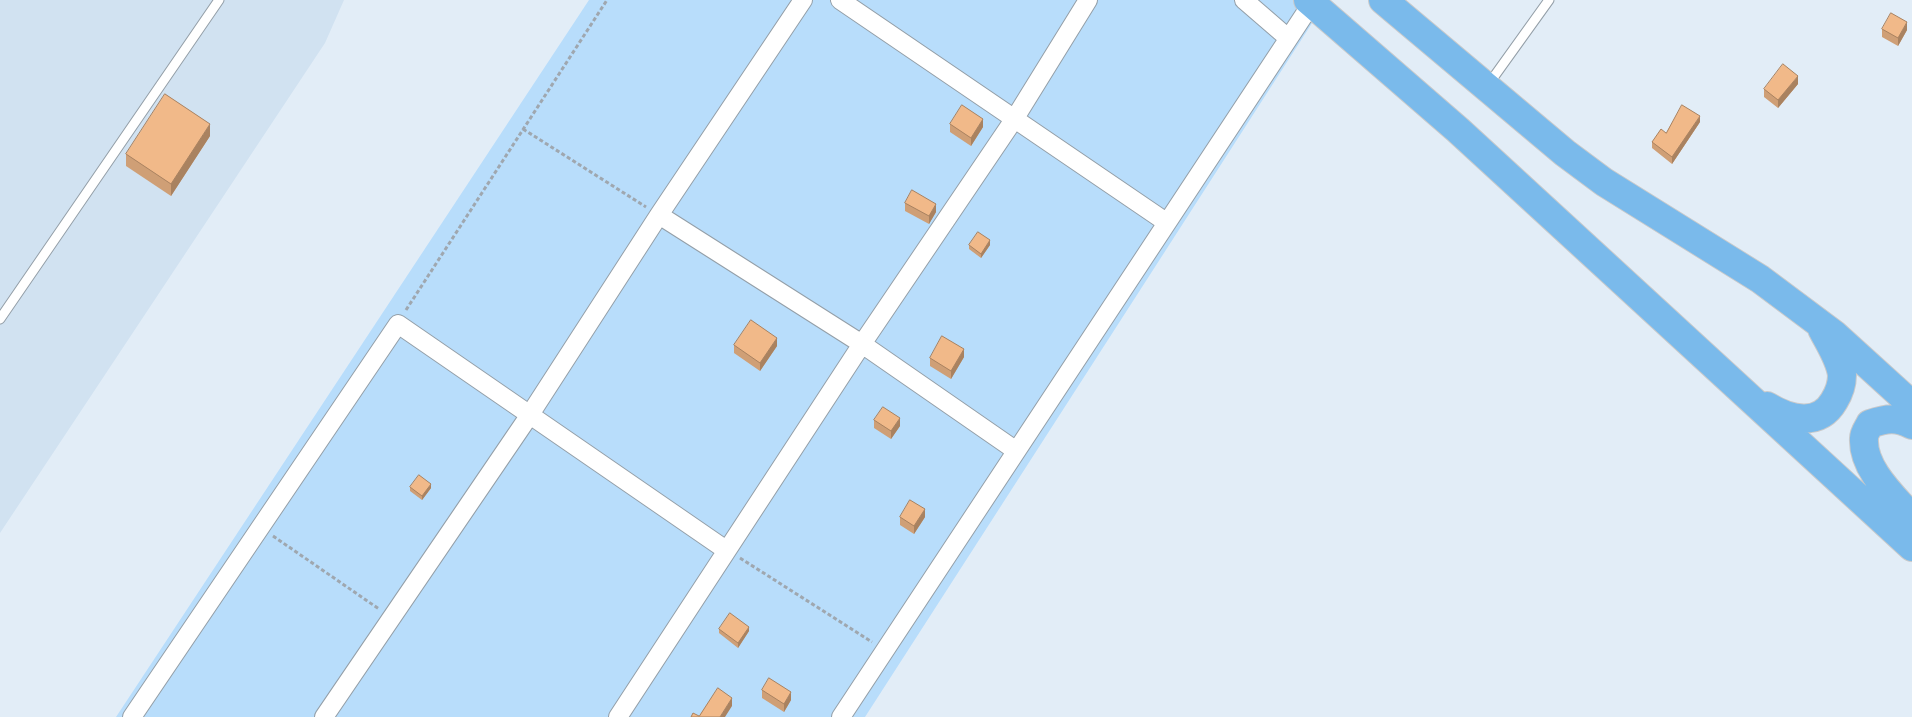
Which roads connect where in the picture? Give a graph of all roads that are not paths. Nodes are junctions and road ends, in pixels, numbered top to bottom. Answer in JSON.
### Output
{"nodes":[{"id":1,"x":219,"y":0,"type":"edge"},
{"id":2,"x":803,"y":0,"type":"edge"},
{"id":3,"x":840,"y":0,"type":"edge"},
{"id":4,"x":1088,"y":0,"type":"edge"},
{"id":5,"x":1244,"y":0,"type":"edge"},
{"id":6,"x":1382,"y":0,"type":"edge"},
{"id":7,"x":1549,"y":0,"type":"edge"},
{"id":8,"x":1310,"y":2,"type":"edge"},
{"id":9,"x":1288,"y":38,"type":"junction"},
{"id":10,"x":1486,"y":87,"type":"junction"},
{"id":11,"x":1016,"y":118,"type":"junction"},
{"id":12,"x":659,"y":216,"type":"junction"},
{"id":13,"x":1166,"y":222,"type":"junction"},
{"id":14,"x":0,"y":319,"type":"edge"},
{"id":15,"x":1818,"y":322,"type":"junction"},
{"id":16,"x":862,"y":344,"type":"junction"},
{"id":17,"x":1743,"y":391,"type":"junction"},
{"id":18,"x":1912,"y":405,"type":"edge"},
{"id":19,"x":529,"y":416,"type":"junction"},
{"id":20,"x":1912,"y":425,"type":"edge"},
{"id":21,"x":1015,"y":450,"type":"junction"},
{"id":22,"x":1912,"y":518,"type":"edge"},
{"id":23,"x":1912,"y":547,"type":"edge"},
{"id":24,"x":726,"y":550,"type":"junction"},
{"id":25,"x":132,"y":717,"type":"edge"},
{"id":26,"x":324,"y":717,"type":"edge"},
{"id":27,"x":618,"y":717,"type":"edge"},
{"id":28,"x":841,"y":717,"type":"edge"}],
"edges":[{"from":1,"to":14,"type":"lane"},
{"from":2,"to":12,"type":"street"},
{"from":3,"to":11,"type":"street"},
{"from":4,"to":11,"type":"street"},
{"from":5,"to":9,"type":"street"},
{"from":6,"to":10,"type":"highway"},
{"from":7,"to":10,"type":"lane"},
{"from":8,"to":9,"type":"street"},
{"from":8,"to":17,"type":"highway"},
{"from":9,"to":13,"type":"street"},
{"from":10,"to":15,"type":"highway"},
{"from":11,"to":13,"type":"street"},
{"from":11,"to":16,"type":"street"},
{"from":12,"to":16,"type":"street"},
{"from":12,"to":19,"type":"street"},
{"from":13,"to":21,"type":"street"},
{"from":15,"to":17,"type":"highway"},
{"from":15,"to":18,"type":"highway"},
{"from":16,"to":21,"type":"street"},
{"from":16,"to":24,"type":"street"},
{"from":17,"to":23,"type":"highway"},
{"from":19,"to":24,"type":"street"},
{"from":19,"to":25,"type":"street"},
{"from":19,"to":26,"type":"street"},
{"from":20,"to":22,"type":"highway"},
{"from":21,"to":28,"type":"street"},
{"from":24,"to":27,"type":"street"}]}
